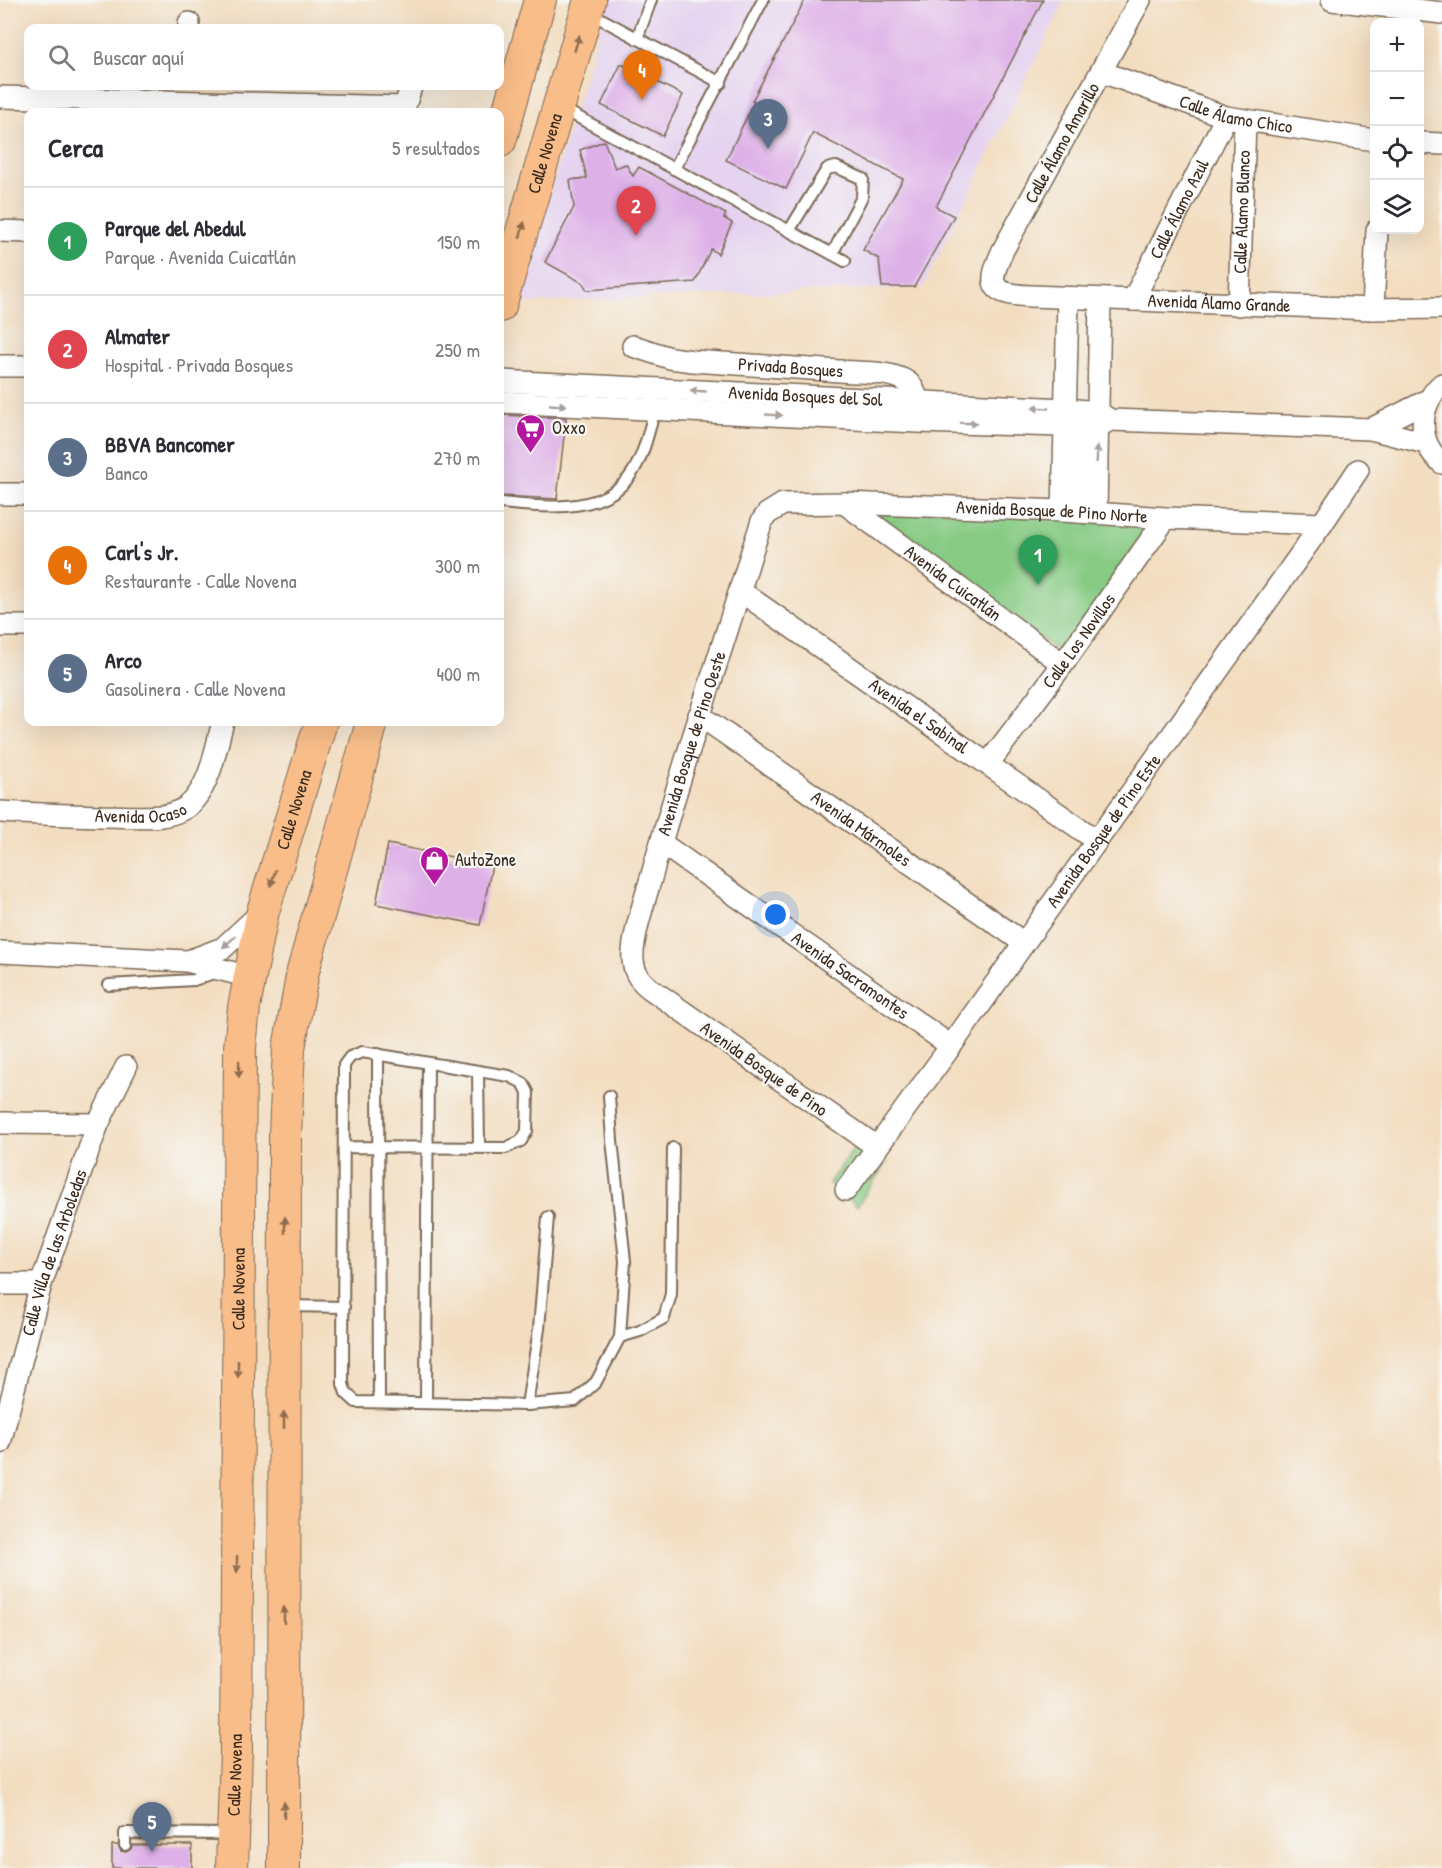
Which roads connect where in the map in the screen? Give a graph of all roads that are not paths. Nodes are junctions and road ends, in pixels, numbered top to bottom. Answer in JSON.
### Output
{"nodes":[{"id":1,"x":540,"y":0,"type":"edge"},
{"id":2,"x":651,"y":0,"type":"edge"},
{"id":3,"x":763,"y":0,"type":"edge"},
{"id":4,"x":1140,"y":0,"type":"edge"},
{"id":5,"x":1332,"y":0,"type":"edge"},
{"id":6,"x":588,"y":6,"type":"edge"},
{"id":7,"x":1442,"y":13,"type":"edge"},
{"id":8,"x":637,"y":39,"type":"junction"},
{"id":9,"x":1102,"y":72,"type":"junction"},
{"id":10,"x":721,"y":82,"type":"junction"},
{"id":11,"x":184,"y":94,"type":"edge"},
{"id":12,"x":0,"y":98,"type":"edge"},
{"id":13,"x":406,"y":102,"type":"edge"},
{"id":14,"x":558,"y":107,"type":"junction"},
{"id":15,"x":1236,"y":119,"type":"junction"},
{"id":16,"x":504,"y":127,"type":"edge"},
{"id":17,"x":1370,"y":139,"type":"edge"},
{"id":18,"x":1424,"y":143,"type":"edge"},
{"id":19,"x":1442,"y":144,"type":"edge"},
{"id":20,"x":674,"y":168,"type":"junction"},
{"id":21,"x":0,"y":231,"type":"edge"},
{"id":22,"x":789,"y":231,"type":"junction"},
{"id":23,"x":24,"y":232,"type":"edge"},
{"id":24,"x":1377,"y":234,"type":"edge"},
{"id":25,"x":832,"y":254,"type":"junction"},
{"id":26,"x":845,"y":261,"type":"dead end"},
{"id":27,"x":996,"y":289,"type":"joint"},
{"id":28,"x":504,"y":292,"type":"edge"},
{"id":29,"x":1068,"y":298,"type":"junction"},
{"id":30,"x":1100,"y":299,"type":"junction"},
{"id":31,"x":1133,"y":300,"type":"junction"},
{"id":32,"x":1239,"y":304,"type":"junction"},
{"id":33,"x":1442,"y":308,"type":"edge"},
{"id":34,"x":1373,"y":309,"type":"junction"},
{"id":35,"x":633,"y":346,"type":"dead end"},
{"id":36,"x":0,"y":366,"type":"edge"},
{"id":37,"x":24,"y":366,"type":"edge"},
{"id":38,"x":504,"y":381,"type":"edge"},
{"id":39,"x":1442,"y":384,"type":"edge"},
{"id":40,"x":1428,"y":400,"type":"junction"},
{"id":41,"x":504,"y":402,"type":"edge"},
{"id":42,"x":655,"y":409,"type":"junction"},
{"id":43,"x":918,"y":412,"type":"junction"},
{"id":44,"x":1087,"y":420,"type":"junction"},
{"id":45,"x":1371,"y":429,"type":"junction"},
{"id":46,"x":1426,"y":443,"type":"junction"},
{"id":47,"x":1442,"y":463,"type":"edge"},
{"id":48,"x":1358,"y":470,"type":"dead end"},
{"id":49,"x":0,"y":494,"type":"edge"},
{"id":50,"x":24,"y":494,"type":"edge"},
{"id":51,"x":504,"y":503,"type":"edge"},
{"id":52,"x":844,"y":503,"type":"junction"},
{"id":53,"x":783,"y":504,"type":"joint"},
{"id":54,"x":1080,"y":512,"type":"junction"},
{"id":55,"x":1167,"y":518,"type":"junction"},
{"id":56,"x":1322,"y":524,"type":"junction"},
{"id":57,"x":740,"y":591,"type":"junction"},
{"id":58,"x":0,"y":626,"type":"edge"},
{"id":59,"x":24,"y":626,"type":"edge"},
{"id":60,"x":1063,"y":664,"type":"junction"},
{"id":61,"x":699,"y":715,"type":"junction"},
{"id":62,"x":222,"y":726,"type":"edge"},
{"id":63,"x":320,"y":726,"type":"edge"},
{"id":64,"x":371,"y":726,"type":"edge"},
{"id":65,"x":988,"y":764,"type":"junction"},
{"id":66,"x":0,"y":813,"type":"edge"},
{"id":67,"x":1096,"y":840,"type":"junction"},
{"id":68,"x":661,"y":843,"type":"junction"},
{"id":69,"x":263,"y":911,"type":"junction"},
{"id":70,"x":1024,"y":943,"type":"junction"},
{"id":71,"x":0,"y":952,"type":"edge"},
{"id":72,"x":187,"y":961,"type":"junction"},
{"id":73,"x":236,"y":973,"type":"junction"},
{"id":74,"x":109,"y":986,"type":"dead end"},
{"id":75,"x":652,"y":990,"type":"joint"},
{"id":76,"x":951,"y":1046,"type":"junction"},
{"id":77,"x":378,"y":1054,"type":"junction"},
{"id":78,"x":428,"y":1063,"type":"junction"},
{"id":79,"x":126,"y":1067,"type":"dead end"},
{"id":80,"x":478,"y":1071,"type":"junction"},
{"id":81,"x":609,"y":1096,"type":"dead end"},
{"id":82,"x":0,"y":1123,"type":"edge"},
{"id":83,"x":98,"y":1124,"type":"junction"},
{"id":84,"x":344,"y":1147,"type":"junction"},
{"id":85,"x":379,"y":1147,"type":"junction"},
{"id":86,"x":429,"y":1147,"type":"junction"},
{"id":87,"x":479,"y":1148,"type":"junction"},
{"id":88,"x":673,"y":1148,"type":"dead end"},
{"id":89,"x":877,"y":1148,"type":"junction"},
{"id":90,"x":846,"y":1190,"type":"dead end"},
{"id":91,"x":548,"y":1217,"type":"dead end"},
{"id":92,"x":0,"y":1284,"type":"edge"},
{"id":93,"x":41,"y":1284,"type":"junction"},
{"id":94,"x":284,"y":1306,"type":"junction"},
{"id":95,"x":344,"y":1307,"type":"junction"},
{"id":96,"x":620,"y":1337,"type":"junction"},
{"id":97,"x":379,"y":1402,"type":"junction"},
{"id":98,"x":426,"y":1403,"type":"junction"},
{"id":99,"x":527,"y":1405,"type":"junction"},
{"id":100,"x":0,"y":1443,"type":"edge"},
{"id":101,"x":233,"y":1834,"type":"junction"},
{"id":102,"x":125,"y":1845,"type":"dead end"},
{"id":103,"x":232,"y":1868,"type":"edge"},
{"id":104,"x":284,"y":1868,"type":"edge"}],
"edges":[{"from":1,"to":16,"type":"main road"},
{"from":2,"to":8,"type":"lane"},
{"from":3,"to":10,"type":"lane"},
{"from":4,"to":9,"type":"street","name":"Calle Álamo Amarillo"},
{"from":5,"to":7,"type":"street"},
{"from":6,"to":8,"type":"lane"},
{"from":14,"to":6,"type":"main road","name":"Calle Novena","one_way":true},
{"from":8,"to":10,"type":"lane"},
{"from":9,"to":15,"type":"street","name":"Calle Álamo Chico"},
{"from":9,"to":27,"type":"street","name":"Calle Álamo Amarillo"},
{"from":10,"to":20,"type":"lane"},
{"from":11,"to":12,"type":"street"},
{"from":11,"to":13,"type":"street"},
{"from":14,"to":20,"type":"lane"},
{"from":28,"to":14,"type":"main road","name":"Calle Novena","one_way":true},
{"from":15,"to":17,"type":"street","name":"Calle Álamo Chico"},
{"from":15,"to":31,"type":"street","name":"Calle Álamo Azul"},
{"from":15,"to":32,"type":"street","name":"Calle Álamo Blanco"},
{"from":18,"to":19,"type":"street"},
{"from":20,"to":22,"type":"lane"},
{"from":21,"to":23,"type":"street"},
{"from":22,"to":25,"type":"lane"},
{"from":22,"to":25,"type":"lane"},
{"from":24,"to":34,"type":"street"},
{"from":25,"to":26,"type":"lane"},
{"from":27,"to":29,"type":"street","name":"Avenida Álamo Grande"},
{"from":29,"to":30,"type":"street","name":"Avenida Álamo Grande"},
{"from":29,"to":44,"type":"street"},
{"from":30,"to":31,"type":"street","name":"Avenida Álamo Grande"},
{"from":30,"to":44,"type":"street"},
{"from":31,"to":32,"type":"street","name":"Avenida Álamo Grande"},
{"from":32,"to":34,"type":"street","name":"Avenida Álamo Grande"},
{"from":33,"to":34,"type":"street","name":"Avenida Álamo Grande"},
{"from":35,"to":43,"type":"street","name":"Privada Bosques"},
{"from":36,"to":37,"type":"street"},
{"from":43,"to":38,"type":"street","name":"Avenida Bosques del Sol","one_way":true},
{"from":39,"to":40,"type":"street"},
{"from":40,"to":45,"type":"street","name":"Avenida Bosques del Sol"},
{"from":40,"to":46,"type":"street"},
{"from":41,"to":42,"type":"street","name":"Avenida Bosques del Sol","one_way":true},
{"from":42,"to":43,"type":"street","name":"Avenida Bosques del Sol","one_way":true},
{"from":42,"to":51,"type":"lane"},
{"from":43,"to":44,"type":"street","name":"Avenida Bosques del Sol"},
{"from":44,"to":45,"type":"street","name":"Avenida Bosques del Sol"},
{"from":44,"to":54,"type":"street"},
{"from":54,"to":44,"type":"street","one_way":true},
{"from":45,"to":46,"type":"street","name":"Avenida Bosques del Sol"},
{"from":46,"to":47,"type":"street"},
{"from":48,"to":56,"type":"street","name":"Avenida Bosque de Pino Este"},
{"from":49,"to":50,"type":"street"},
{"from":52,"to":53,"type":"street","name":"Avenida Bosque de Pino Norte"},
{"from":52,"to":54,"type":"street","name":"Avenida Bosque de Pino Norte"},
{"from":52,"to":60,"type":"street","name":"Avenida Cuicatlán"},
{"from":53,"to":57,"type":"street","name":"Avenida Bosque de Pino Oeste"},
{"from":54,"to":55,"type":"street","name":"Avenida Bosque de Pino Norte"},
{"from":55,"to":56,"type":"street","name":"Avenida Bosque de Pino Norte"},
{"from":55,"to":60,"type":"street","name":"Calle Los Novillos"},
{"from":56,"to":67,"type":"street","name":"Avenida Bosque de Pino Este"},
{"from":57,"to":61,"type":"street","name":"Avenida Bosque de Pino Oeste"},
{"from":57,"to":65,"type":"street","name":"Avenida el Sabinal"},
{"from":58,"to":59,"type":"street"},
{"from":60,"to":65,"type":"street","name":"Calle Los Novillos"},
{"from":61,"to":68,"type":"street","name":"Avenida Bosque de Pino Oeste"},
{"from":61,"to":70,"type":"street","name":"Avenida Mármoles"},
{"from":62,"to":66,"type":"street","name":"Avenida Ocaso"},
{"from":63,"to":69,"type":"main road","name":"Calle Novena","one_way":true},
{"from":94,"to":64,"type":"main road","one_way":true},
{"from":65,"to":67,"type":"street","name":"Avenida el Sabinal"},
{"from":67,"to":70,"type":"street","name":"Avenida Bosque de Pino Este"},
{"from":68,"to":75,"type":"street","name":"Avenida Bosque de Pino Oeste"},
{"from":68,"to":76,"type":"street","name":"Avenida Sacramontes"},
{"from":69,"to":72,"type":"street","one_way":true},
{"from":69,"to":73,"type":"main road","name":"Calle Novena"},
{"from":70,"to":76,"type":"street","name":"Avenida Bosque de Pino Este"},
{"from":71,"to":72,"type":"street"},
{"from":72,"to":73,"type":"street"},
{"from":73,"to":74,"type":"lane"},
{"from":73,"to":101,"type":"main road","name":"Calle Novena","one_way":true},
{"from":75,"to":89,"type":"street","name":"Avenida Bosque de Pino"},
{"from":76,"to":89,"type":"street","name":"Avenida Bosque de Pino Este"},
{"from":77,"to":78,"type":"lane"},
{"from":77,"to":84,"type":"lane"},
{"from":77,"to":85,"type":"lane"},
{"from":78,"to":80,"type":"lane"},
{"from":78,"to":86,"type":"lane"},
{"from":79,"to":83,"type":"street","name":"Calle Villa de las Arboledas"},
{"from":80,"to":87,"type":"lane"},
{"from":80,"to":87,"type":"lane"},
{"from":81,"to":96,"type":"lane"},
{"from":82,"to":83,"type":"street"},
{"from":83,"to":93,"type":"street","name":"Calle Villa de las Arboledas"},
{"from":84,"to":85,"type":"lane"},
{"from":84,"to":95,"type":"lane"},
{"from":85,"to":86,"type":"lane"},
{"from":85,"to":97,"type":"lane"},
{"from":86,"to":87,"type":"lane"},
{"from":86,"to":98,"type":"lane"},
{"from":88,"to":96,"type":"lane"},
{"from":89,"to":90,"type":"street","name":"Avenida Bosque de Pino Este"},
{"from":91,"to":99,"type":"lane"},
{"from":92,"to":93,"type":"street"},
{"from":93,"to":100,"type":"street","name":"Calle Villa de las Arboledas"},
{"from":94,"to":95,"type":"lane"},
{"from":104,"to":94,"type":"main road","one_way":true},
{"from":95,"to":97,"type":"lane"},
{"from":96,"to":99,"type":"lane"},
{"from":97,"to":98,"type":"lane"},
{"from":98,"to":99,"type":"lane"},
{"from":101,"to":102,"type":"lane"},
{"from":101,"to":103,"type":"main road","name":"Calle Novena"}]}
